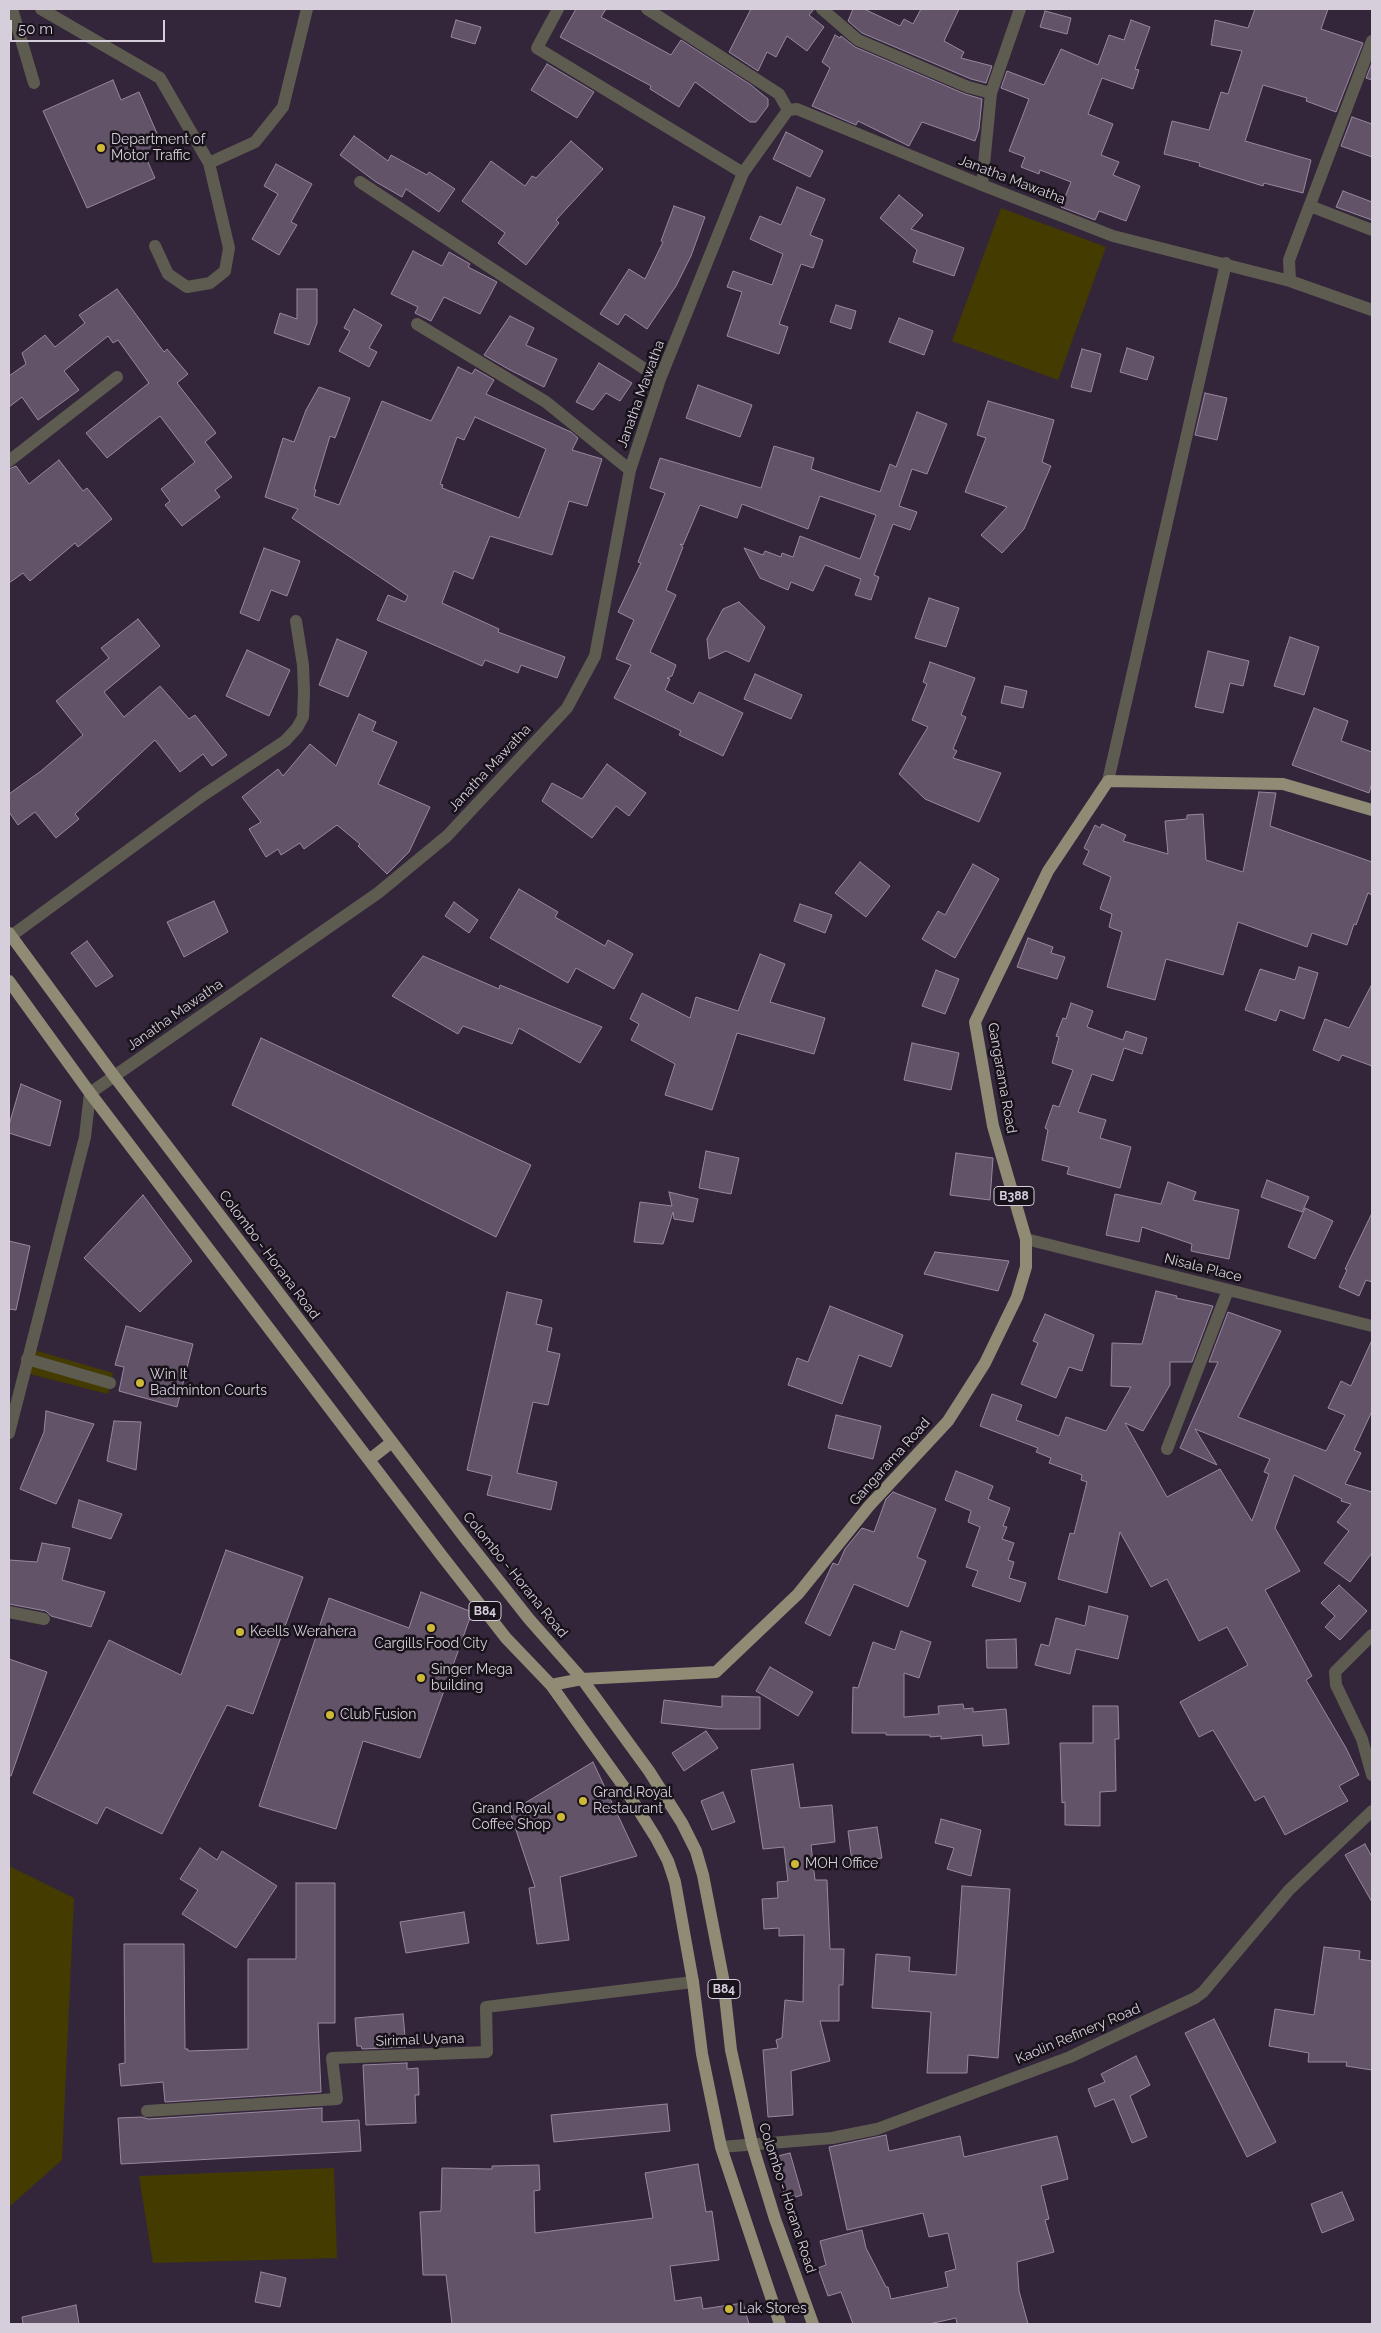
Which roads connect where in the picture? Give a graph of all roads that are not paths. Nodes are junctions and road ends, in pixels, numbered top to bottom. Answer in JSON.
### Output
{"nodes":[{"id":1,"x":12,"y":9,"type":"edge"},
{"id":2,"x":41,"y":9,"type":"edge"},
{"id":3,"x":307,"y":9,"type":"edge"},
{"id":4,"x":558,"y":9,"type":"edge"},
{"id":5,"x":647,"y":9,"type":"edge"},
{"id":6,"x":822,"y":9,"type":"edge"},
{"id":7,"x":1020,"y":9,"type":"edge"},
{"id":8,"x":1372,"y":41,"type":"edge"},
{"id":9,"x":34,"y":83,"type":"dead end"},
{"id":10,"x":991,"y":93,"type":"junction"},
{"id":11,"x":788,"y":110,"type":"junction"},
{"id":12,"x":209,"y":163,"type":"junction"},
{"id":13,"x":743,"y":173,"type":"junction"},
{"id":14,"x":360,"y":182,"type":"dead end"},
{"id":15,"x":982,"y":186,"type":"junction"},
{"id":16,"x":1310,"y":206,"type":"junction"},
{"id":17,"x":1372,"y":230,"type":"edge"},
{"id":18,"x":155,"y":246,"type":"dead end"},
{"id":19,"x":1226,"y":263,"type":"junction"},
{"id":20,"x":1290,"y":281,"type":"junction"},
{"id":21,"x":1372,"y":310,"type":"edge"},
{"id":22,"x":417,"y":324,"type":"dead end"},
{"id":23,"x":117,"y":377,"type":"dead end"},
{"id":24,"x":660,"y":379,"type":"junction"},
{"id":25,"x":9,"y":461,"type":"edge"},
{"id":26,"x":630,"y":470,"type":"junction"},
{"id":27,"x":296,"y":622,"type":"dead end"},
{"id":28,"x":1108,"y":782,"type":"junction"},
{"id":29,"x":1372,"y":810,"type":"edge"},
{"id":30,"x":10,"y":934,"type":"edge"},
{"id":31,"x":9,"y":982,"type":"edge"},
{"id":32,"x":114,"y":1076,"type":"junction"},
{"id":33,"x":90,"y":1093,"type":"junction"},
{"id":34,"x":1026,"y":1239,"type":"junction"},
{"id":35,"x":1228,"y":1290,"type":"junction"},
{"id":36,"x":1372,"y":1326,"type":"edge"},
{"id":37,"x":28,"y":1359,"type":"junction"},
{"id":38,"x":110,"y":1383,"type":"dead end"},
{"id":39,"x":10,"y":1426,"type":"edge"},
{"id":40,"x":392,"y":1442,"type":"junction"},
{"id":41,"x":1167,"y":1449,"type":"dead end"},
{"id":42,"x":369,"y":1460,"type":"junction"},
{"id":43,"x":9,"y":1612,"type":"edge"},
{"id":44,"x":44,"y":1619,"type":"dead end"},
{"id":45,"x":1372,"y":1635,"type":"edge"},
{"id":46,"x":582,"y":1679,"type":"junction"},
{"id":47,"x":551,"y":1686,"type":"junction"},
{"id":48,"x":1372,"y":1775,"type":"edge"},
{"id":49,"x":1372,"y":1811,"type":"edge"},
{"id":50,"x":693,"y":1982,"type":"junction"},
{"id":51,"x":146,"y":2111,"type":"dead end"},
{"id":52,"x":752,"y":2144,"type":"junction"},
{"id":53,"x":721,"y":2147,"type":"junction"},
{"id":54,"x":780,"y":2324,"type":"edge"},
{"id":55,"x":813,"y":2324,"type":"edge"}],
"edges":[{"from":1,"to":9,"type":"street"},
{"from":2,"to":12,"type":"street"},
{"from":3,"to":12,"type":"street"},
{"from":4,"to":13,"type":"street"},
{"from":5,"to":11,"type":"street"},
{"from":6,"to":10,"type":"street"},
{"from":7,"to":10,"type":"street"},
{"from":8,"to":16,"type":"street"},
{"from":10,"to":15,"type":"street"},
{"from":11,"to":13,"type":"street","name":"Janatha Mawatha"},
{"from":11,"to":15,"type":"street","name":"Janatha Mawatha"},
{"from":12,"to":18,"type":"street"},
{"from":13,"to":24,"type":"street","name":"Janatha Mawatha"},
{"from":14,"to":24,"type":"street"},
{"from":15,"to":19,"type":"street","name":"Janatha Mawatha"},
{"from":16,"to":17,"type":"street"},
{"from":16,"to":20,"type":"street"},
{"from":19,"to":20,"type":"street","name":"Janatha Mawatha"},
{"from":19,"to":28,"type":"street"},
{"from":20,"to":21,"type":"street","name":"Janatha Mawatha"},
{"from":22,"to":26,"type":"street"},
{"from":23,"to":25,"type":"street"},
{"from":24,"to":26,"type":"street","name":"Janatha Mawatha"},
{"from":26,"to":32,"type":"street","name":"Janatha Mawatha"},
{"from":27,"to":30,"type":"street"},
{"from":28,"to":29,"type":"main road"},
{"from":28,"to":34,"type":"main road","name":"Gangarama Road","number":"B388"},
{"from":30,"to":32,"type":"main road","name":"Colombo - Horana Road","number":"B84"},
{"from":31,"to":33,"type":"main road","number":"B84"},
{"from":32,"to":33,"type":"street","name":"Janatha Mawatha"},
{"from":32,"to":40,"type":"main road","name":"Colombo - Horana Road","number":"B84"},
{"from":33,"to":37,"type":"street"},
{"from":33,"to":42,"type":"main road","number":"B84"},
{"from":34,"to":35,"type":"street","name":"Nisala Place"},
{"from":34,"to":46,"type":"main road","name":"Gangarama Road","number":"B388"},
{"from":35,"to":36,"type":"street","name":"Nisala Place"},
{"from":35,"to":41,"type":"street"},
{"from":37,"to":38,"type":"street"},
{"from":37,"to":39,"type":"street"},
{"from":40,"to":42,"type":"main road"},
{"from":40,"to":46,"type":"main road","name":"Colombo - Horana Road","number":"B84"},
{"from":42,"to":47,"type":"main road","number":"B84"},
{"from":43,"to":44,"type":"street"},
{"from":45,"to":48,"type":"street"},
{"from":46,"to":47,"type":"main road","name":"Gangarama Road"},
{"from":46,"to":52,"type":"main road","name":"Colombo - Horana Road","number":"B84"},
{"from":47,"to":50,"type":"main road","number":"B84"},
{"from":49,"to":52,"type":"street","name":"Kaolin Refinery Road"},
{"from":50,"to":51,"type":"street","name":"Sirimal Uyana"},
{"from":50,"to":53,"type":"main road","number":"B84"},
{"from":52,"to":53,"type":"street","name":"Kaolin Refinery Road"},
{"from":52,"to":55,"type":"main road","name":"Colombo - Horana Road","number":"B84"},
{"from":53,"to":54,"type":"main road","number":"B84"}]}
